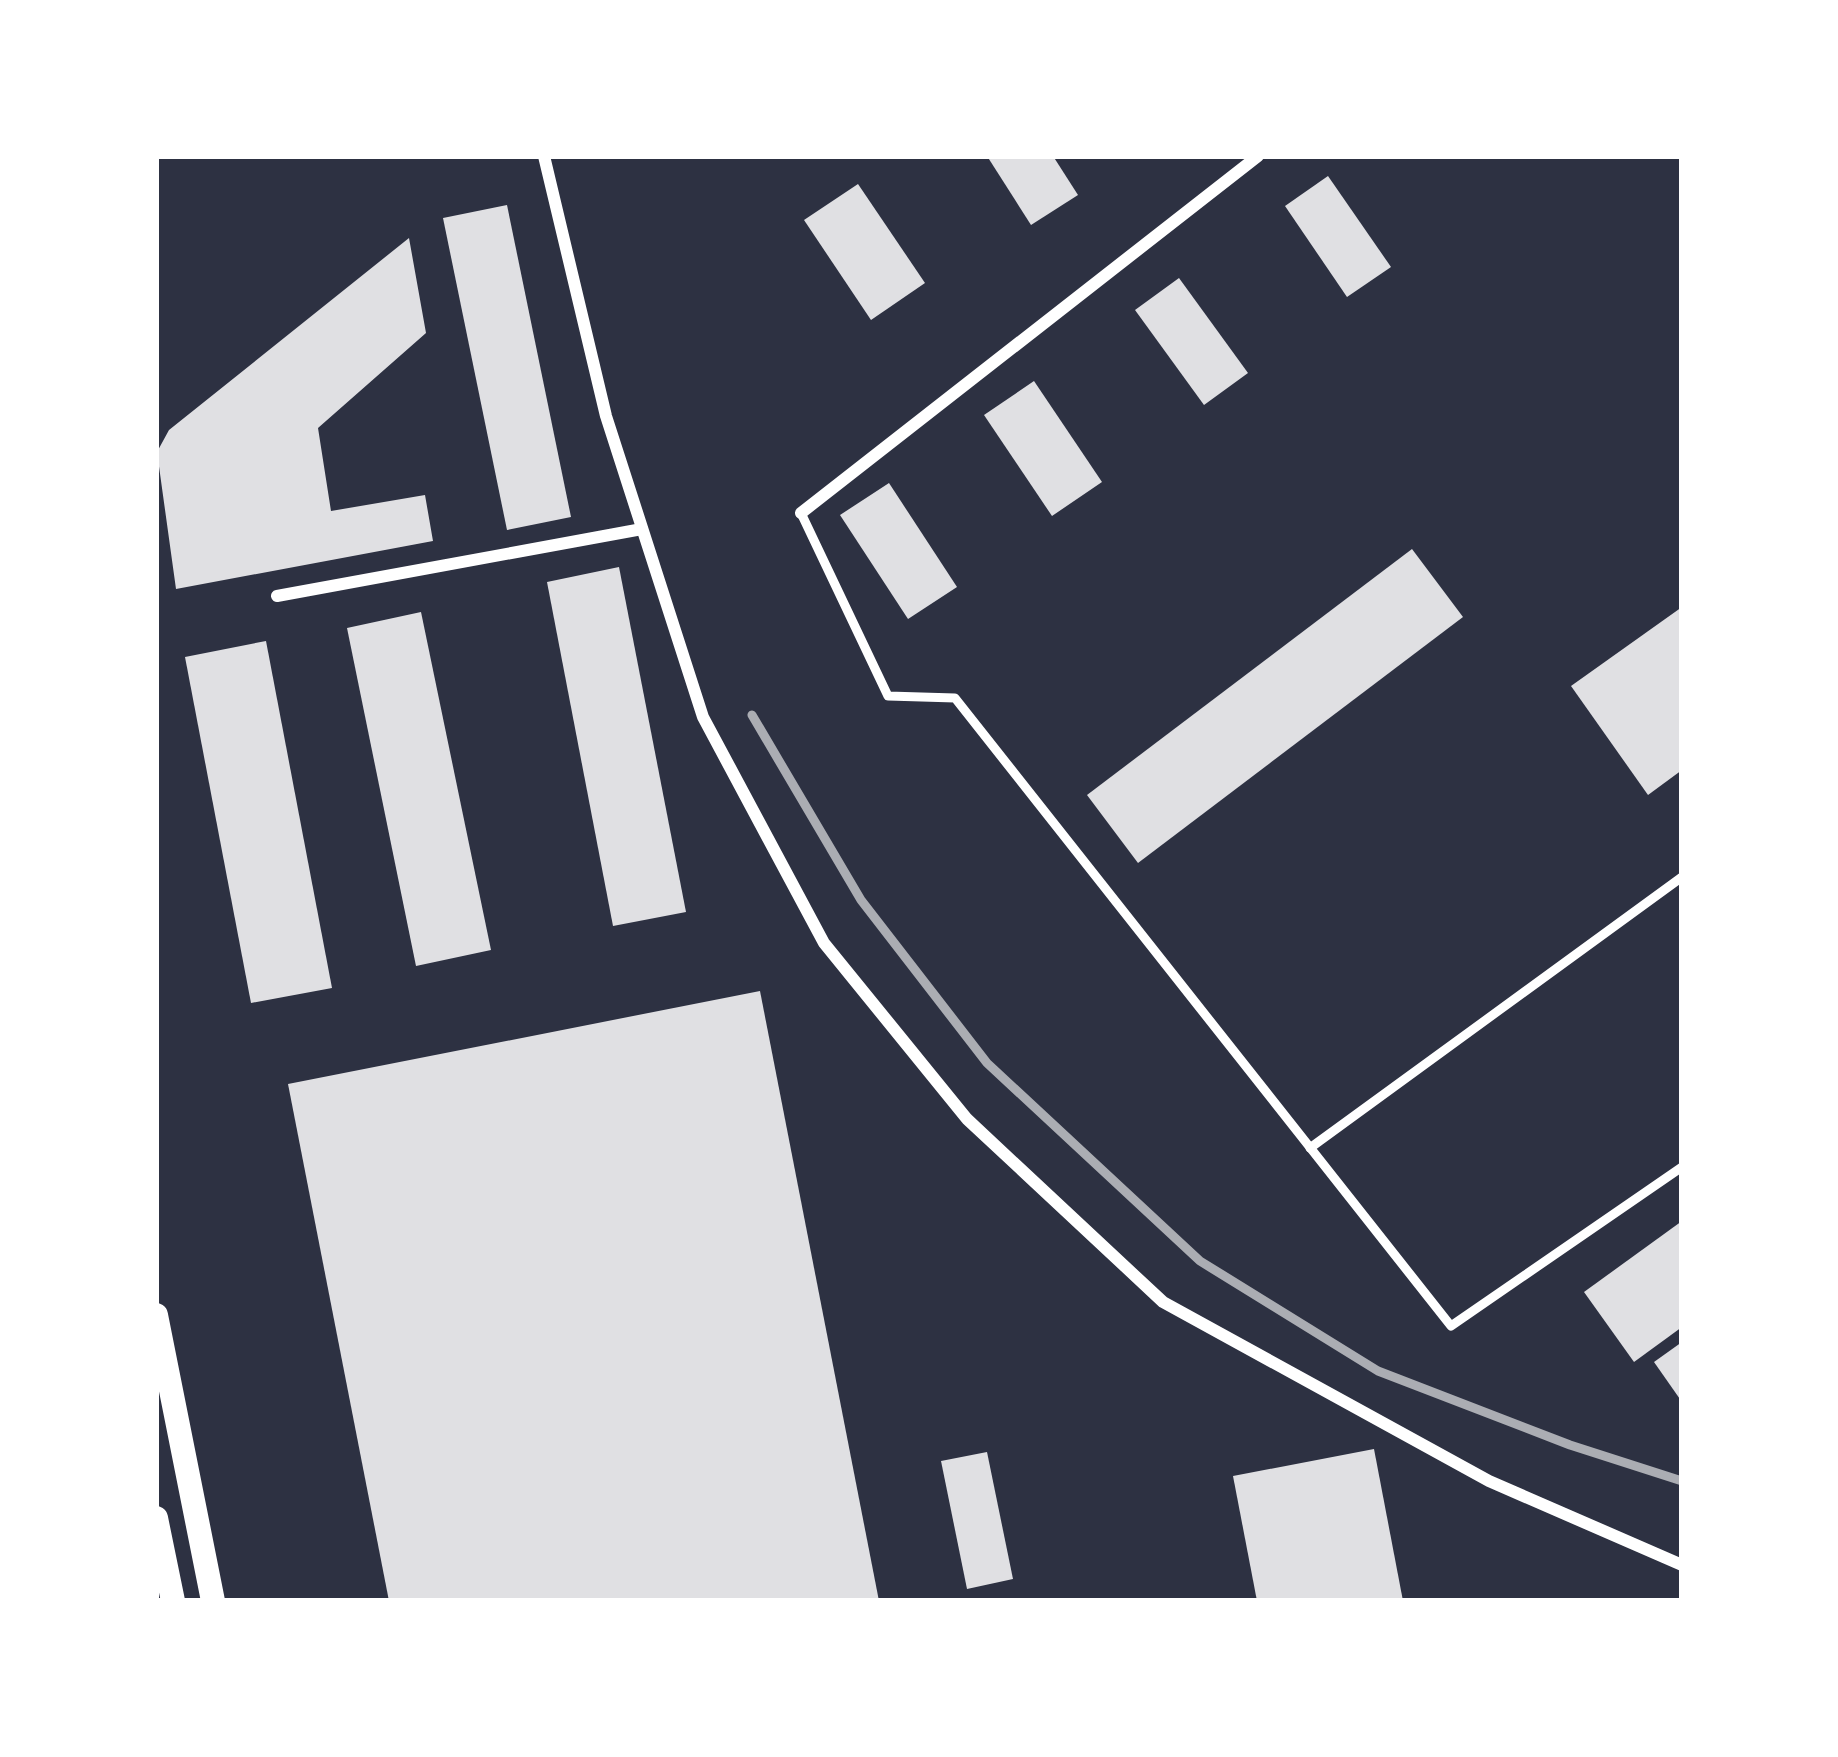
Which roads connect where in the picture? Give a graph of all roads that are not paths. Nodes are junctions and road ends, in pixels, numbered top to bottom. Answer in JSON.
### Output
{"nodes":[{"id":1,"x":544,"y":156,"type":"edge"},
{"id":2,"x":1258,"y":156,"type":"edge"},
{"id":3,"x":801,"y":513,"type":"joint"},
{"id":4,"x":643,"y":530,"type":"junction"},
{"id":5,"x":277,"y":596,"type":"dead end"},
{"id":6,"x":1682,"y":877,"type":"edge"},
{"id":7,"x":1310,"y":1148,"type":"junction"},
{"id":8,"x":1682,"y":1167,"type":"edge"},
{"id":9,"x":156,"y":1316,"type":"edge"},
{"id":10,"x":156,"y":1518,"type":"edge"},
{"id":11,"x":1682,"y":1564,"type":"edge"},
{"id":12,"x":172,"y":1601,"type":"edge"},
{"id":13,"x":214,"y":1601,"type":"edge"}],
"edges":[{"from":1,"to":4,"type":"street"},
{"from":2,"to":3,"type":"street"},
{"from":3,"to":7,"type":"lane"},
{"from":4,"to":5,"type":"street"},
{"from":4,"to":11,"type":"street"},
{"from":6,"to":7,"type":"lane"},
{"from":7,"to":8,"type":"lane"},
{"from":9,"to":13,"type":"main road"},
{"from":10,"to":12,"type":"main road"}]}
